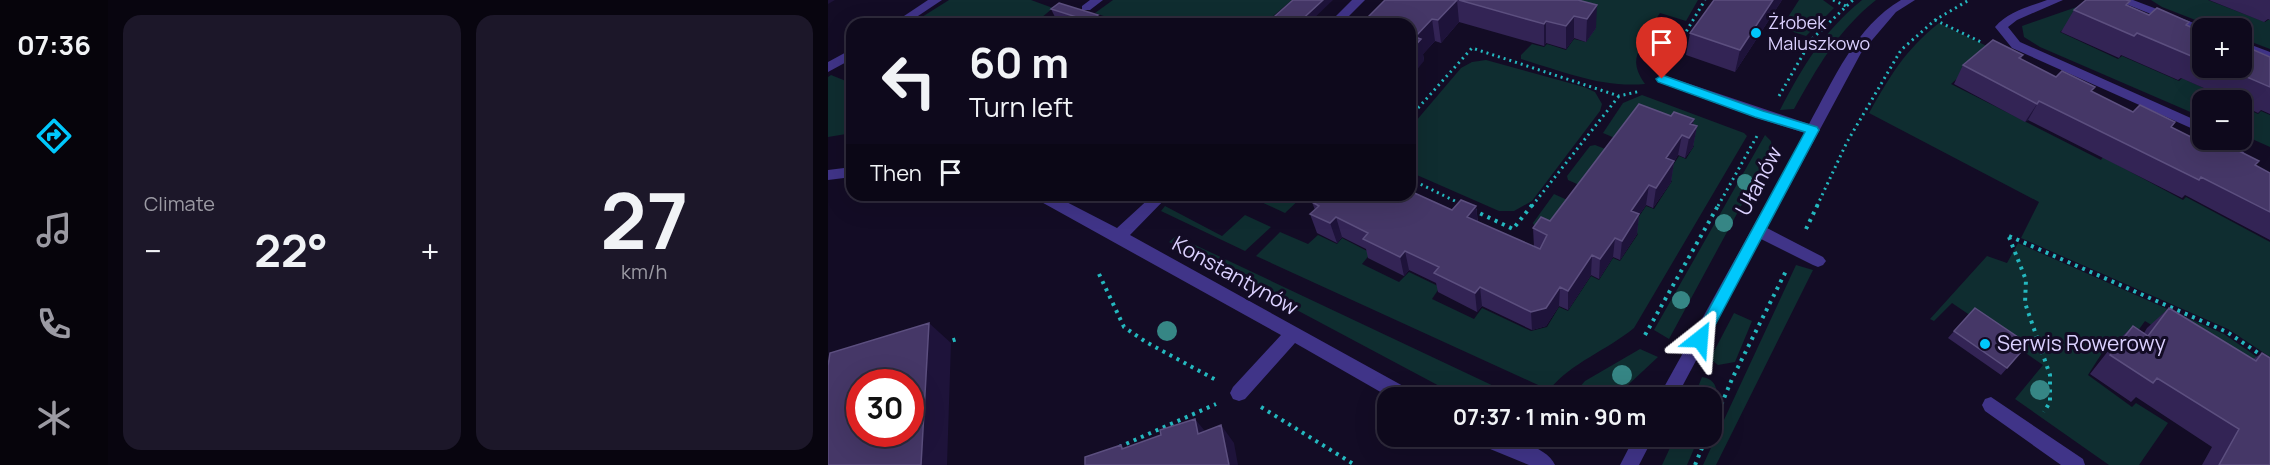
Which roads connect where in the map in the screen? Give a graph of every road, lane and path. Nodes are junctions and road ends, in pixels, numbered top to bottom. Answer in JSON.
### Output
{"nodes":[{"id":1,"x":936,"y":0,"type":"edge"},
{"id":2,"x":1097,"y":0,"type":"edge"},
{"id":3,"x":1359,"y":0,"type":"edge"},
{"id":4,"x":1705,"y":0,"type":"edge"},
{"id":5,"x":1833,"y":0,"type":"edge"},
{"id":6,"x":1853,"y":0,"type":"edge"},
{"id":7,"x":1909,"y":0,"type":"edge"},
{"id":8,"x":1968,"y":0,"type":"edge"},
{"id":9,"x":2058,"y":0,"type":"edge"},
{"id":10,"x":2122,"y":0,"type":"edge"},
{"id":11,"x":1846,"y":6,"type":"junction"},
{"id":12,"x":1086,"y":8,"type":"dead end"},
{"id":13,"x":908,"y":18,"type":"edge"},
{"id":14,"x":1340,"y":18,"type":"edge"},
{"id":15,"x":2192,"y":26,"type":"edge"},
{"id":16,"x":1688,"y":28,"type":"junction"},
{"id":17,"x":1696,"y":31,"type":"edge"},
{"id":18,"x":2252,"y":49,"type":"edge"},
{"id":19,"x":1673,"y":53,"type":"dead end"},
{"id":20,"x":846,"y":56,"type":"edge"},
{"id":21,"x":2270,"y":56,"type":"edge"},
{"id":22,"x":828,"y":68,"type":"edge"},
{"id":23,"x":1662,"y":79,"type":"dead end"},
{"id":24,"x":1643,"y":90,"type":"dead end"},
{"id":25,"x":1618,"y":96,"type":"junction"},
{"id":26,"x":1416,"y":110,"type":"edge"},
{"id":27,"x":1767,"y":116,"type":"junction"},
{"id":28,"x":2192,"y":124,"type":"edge"},
{"id":29,"x":1748,"y":130,"type":"dead end"},
{"id":30,"x":1812,"y":130,"type":"junction"},
{"id":31,"x":2234,"y":150,"type":"edge"},
{"id":32,"x":2242,"y":158,"type":"edge"},
{"id":33,"x":846,"y":173,"type":"edge"},
{"id":34,"x":828,"y":175,"type":"edge"},
{"id":35,"x":1416,"y":182,"type":"edge"},
{"id":36,"x":1052,"y":201,"type":"edge"},
{"id":37,"x":1156,"y":201,"type":"edge"},
{"id":38,"x":1462,"y":204,"type":"edge"},
{"id":39,"x":1472,"y":209,"type":"edge"},
{"id":40,"x":1758,"y":231,"type":"junction"},
{"id":41,"x":1119,"y":236,"type":"junction"},
{"id":42,"x":1797,"y":250,"type":"junction"},
{"id":43,"x":1818,"y":261,"type":"dead end"},
{"id":44,"x":1099,"y":274,"type":"dead end"},
{"id":45,"x":1293,"y":334,"type":"junction"},
{"id":46,"x":1645,"y":335,"type":"dead end"},
{"id":47,"x":960,"y":338,"type":"dead end"},
{"id":48,"x":939,"y":345,"type":"dead end"},
{"id":49,"x":2270,"y":361,"type":"edge"},
{"id":50,"x":1388,"y":387,"type":"edge"},
{"id":51,"x":1673,"y":387,"type":"edge"},
{"id":52,"x":1239,"y":393,"type":"junction"},
{"id":53,"x":1722,"y":403,"type":"edge"},
{"id":54,"x":1991,"y":405,"type":"dead end"},
{"id":55,"x":2031,"y":434,"type":"junction"},
{"id":56,"x":1509,"y":447,"type":"edge"},
{"id":57,"x":1639,"y":447,"type":"edge"},
{"id":58,"x":1702,"y":447,"type":"edge"},
{"id":59,"x":1111,"y":451,"type":"edge"},
{"id":60,"x":1355,"y":465,"type":"edge"},
{"id":61,"x":1546,"y":465,"type":"edge"},
{"id":62,"x":1629,"y":465,"type":"edge"},
{"id":63,"x":1695,"y":465,"type":"edge"},
{"id":64,"x":2076,"y":465,"type":"edge"}],
"edges":[{"from":1,"to":13,"type":"street"},
{"from":2,"to":12,"type":"street"},
{"from":3,"to":14,"type":"street"},
{"from":4,"to":16,"type":"path"},
{"from":5,"to":11,"type":"path"},
{"from":6,"to":11,"type":"path"},
{"from":7,"to":30,"type":"street","name":"Ułanów"},
{"from":8,"to":42,"type":"path"},
{"from":9,"to":28,"type":"street"},
{"from":10,"to":15,"type":"street"},
{"from":11,"to":27,"type":"path"},
{"from":16,"to":17,"type":"path"},
{"from":16,"to":19,"type":"path"},
{"from":18,"to":21,"type":"street"},
{"from":20,"to":22,"type":"street"},
{"from":23,"to":27,"type":"street"},
{"from":24,"to":25,"type":"path"},
{"from":25,"to":26,"type":"path"},
{"from":25,"to":39,"type":"path"},
{"from":27,"to":30,"type":"street"},
{"from":29,"to":46,"type":"path"},
{"from":30,"to":40,"type":"street","name":"Ułanów"},
{"from":31,"to":32,"type":"street"},
{"from":33,"to":34,"type":"street"},
{"from":35,"to":38,"type":"path"},
{"from":36,"to":41,"type":"street","name":"Konstantynów"},
{"from":37,"to":41,"type":"street"},
{"from":40,"to":42,"type":"street"},
{"from":40,"to":51,"type":"street","name":"Ułanów"},
{"from":41,"to":45,"type":"street","name":"Konstantynów"},
{"from":42,"to":43,"type":"street"},
{"from":42,"to":53,"type":"path"},
{"from":44,"to":52,"type":"path"},
{"from":45,"to":50,"type":"street","name":"Konstantynów"},
{"from":45,"to":52,"type":"street"},
{"from":47,"to":48,"type":"path"},
{"from":49,"to":55,"type":"path"},
{"from":52,"to":59,"type":"path"},
{"from":52,"to":60,"type":"path"},
{"from":54,"to":55,"type":"street"},
{"from":55,"to":64,"type":"street"},
{"from":56,"to":61,"type":"street"},
{"from":57,"to":62,"type":"street"},
{"from":58,"to":63,"type":"path"}]}
